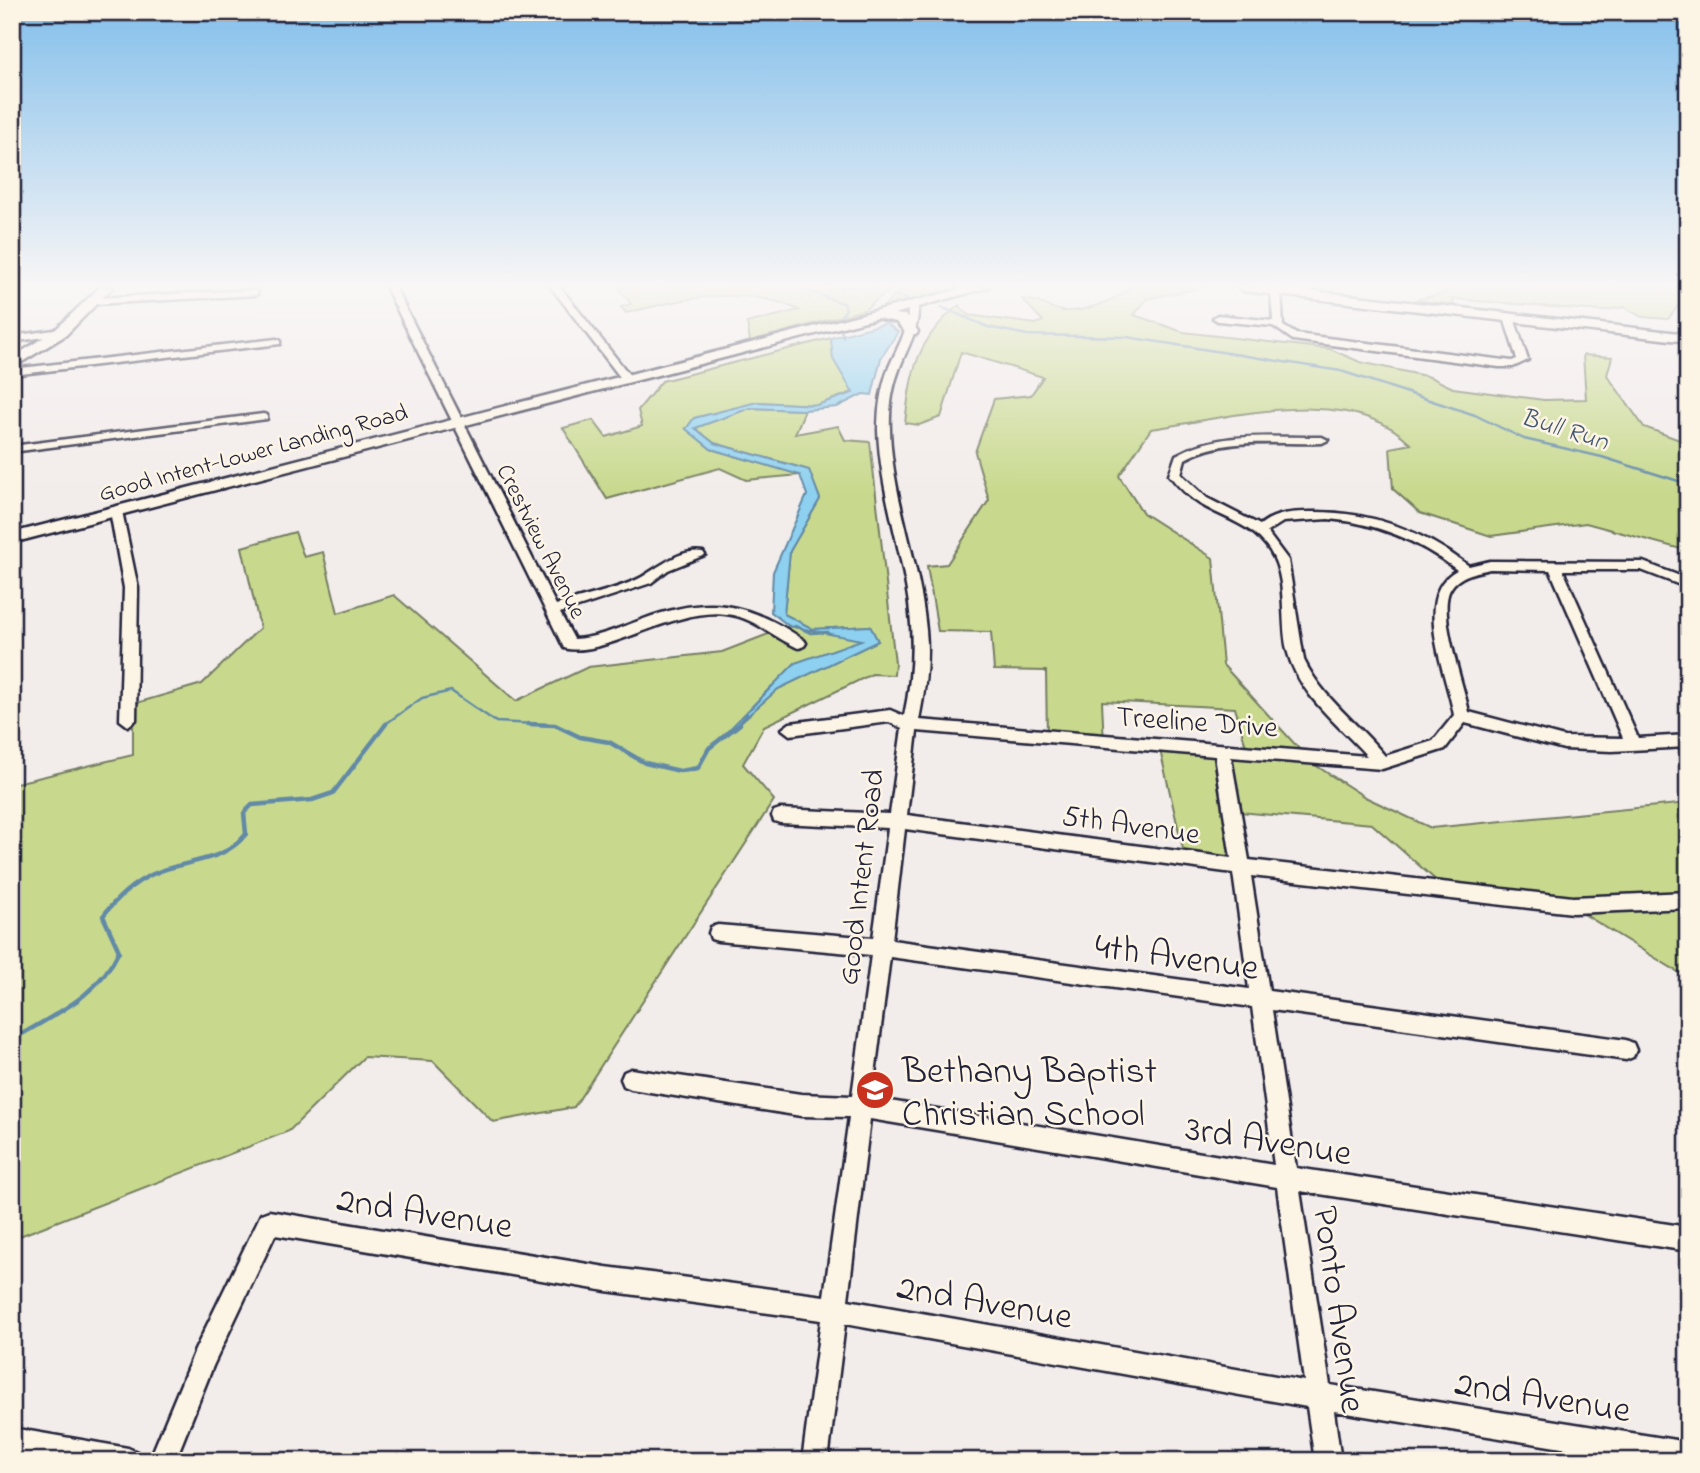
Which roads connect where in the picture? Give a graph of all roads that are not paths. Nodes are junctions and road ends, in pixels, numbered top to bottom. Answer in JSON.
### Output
{"nodes":[{"id":1,"x":155,"y":356,"type":"edge"},
{"id":2,"x":423,"y":356,"type":"edge"},
{"id":3,"x":609,"y":356,"type":"edge"},
{"id":4,"x":721,"y":356,"type":"edge"},
{"id":5,"x":900,"y":356,"type":"edge"},
{"id":6,"x":1441,"y":356,"type":"edge"},
{"id":7,"x":1524,"y":356,"type":"edge"},
{"id":8,"x":12,"y":372,"type":"edge"},
{"id":9,"x":627,"y":379,"type":"junction"},
{"id":10,"x":263,"y":417,"type":"dead end"},
{"id":11,"x":456,"y":423,"type":"junction"},
{"id":12,"x":1322,"y":440,"type":"dead end"},
{"id":13,"x":12,"y":449,"type":"edge"},
{"id":14,"x":116,"y":511,"type":"junction"},
{"id":15,"x":1261,"y":531,"type":"junction"},
{"id":16,"x":12,"y":538,"type":"edge"},
{"id":17,"x":698,"y":555,"type":"dead end"},
{"id":18,"x":1555,"y":566,"type":"junction"},
{"id":19,"x":1467,"y":571,"type":"junction"},
{"id":20,"x":1688,"y":584,"type":"edge"},
{"id":21,"x":552,"y":611,"type":"junction"},
{"id":22,"x":794,"y":640,"type":"dead end"},
{"id":23,"x":1462,"y":716,"type":"junction"},
{"id":24,"x":128,"y":720,"type":"dead end"},
{"id":25,"x":910,"y":725,"type":"junction"},
{"id":26,"x":790,"y":729,"type":"dead end"},
{"id":27,"x":1688,"y":741,"type":"edge"},
{"id":28,"x":1633,"y":743,"type":"junction"},
{"id":29,"x":1222,"y":752,"type":"junction"},
{"id":30,"x":1382,"y":763,"type":"junction"},
{"id":31,"x":780,"y":816,"type":"dead end"},
{"id":32,"x":898,"y":821,"type":"junction"},
{"id":33,"x":1241,"y":867,"type":"junction"},
{"id":34,"x":1688,"y":900,"type":"edge"},
{"id":35,"x":718,"y":933,"type":"dead end"},
{"id":36,"x":881,"y":947,"type":"junction"},
{"id":37,"x":1260,"y":1000,"type":"junction"},
{"id":38,"x":1626,"y":1050,"type":"dead end"},
{"id":39,"x":631,"y":1079,"type":"dead end"},
{"id":40,"x":861,"y":1107,"type":"junction"},
{"id":41,"x":1287,"y":1178,"type":"junction"},
{"id":42,"x":1688,"y":1239,"type":"edge"},
{"id":43,"x":835,"y":1310,"type":"junction"},
{"id":44,"x":1318,"y":1396,"type":"junction"},
{"id":45,"x":12,"y":1441,"type":"edge"},
{"id":46,"x":1688,"y":1455,"type":"edge"},
{"id":47,"x":128,"y":1461,"type":"edge"},
{"id":48,"x":162,"y":1461,"type":"edge"},
{"id":49,"x":816,"y":1461,"type":"edge"},
{"id":50,"x":1328,"y":1461,"type":"edge"}],
"edges":[{"from":1,"to":8,"type":"street"},
{"from":2,"to":11,"type":"street","name":"Crestview Avenue"},
{"from":3,"to":9,"type":"street"},
{"from":4,"to":9,"type":"main road","name":"Good Intent-Lower Landing Road"},
{"from":5,"to":25,"type":"street","name":"Good Intent Road"},
{"from":6,"to":7,"type":"street"},
{"from":9,"to":11,"type":"main road","name":"Good Intent-Lower Landing Road"},
{"from":10,"to":13,"type":"street"},
{"from":11,"to":14,"type":"main road","name":"Good Intent-Lower Landing Road"},
{"from":11,"to":21,"type":"street","name":"Crestview Avenue"},
{"from":12,"to":15,"type":"street"},
{"from":14,"to":16,"type":"main road","name":"Good Intent-Lower Landing Road"},
{"from":14,"to":24,"type":"street"},
{"from":15,"to":19,"type":"street"},
{"from":15,"to":30,"type":"street"},
{"from":17,"to":21,"type":"street"},
{"from":18,"to":19,"type":"street"},
{"from":18,"to":20,"type":"street"},
{"from":18,"to":28,"type":"street"},
{"from":19,"to":23,"type":"street"},
{"from":21,"to":22,"type":"street","name":"Crestview Avenue"},
{"from":23,"to":28,"type":"street"},
{"from":23,"to":30,"type":"street","name":"Treeline Drive"},
{"from":25,"to":26,"type":"street","name":"Treeline Drive"},
{"from":25,"to":29,"type":"street","name":"Treeline Drive"},
{"from":25,"to":32,"type":"street","name":"Good Intent Road"},
{"from":27,"to":28,"type":"street"},
{"from":29,"to":30,"type":"street","name":"Treeline Drive"},
{"from":29,"to":33,"type":"street","name":"Ponto Avenue"},
{"from":31,"to":32,"type":"street","name":"5th Avenue"},
{"from":32,"to":33,"type":"street","name":"5th Avenue"},
{"from":32,"to":36,"type":"street","name":"Good Intent Road"},
{"from":33,"to":34,"type":"street","name":"5th Avenue"},
{"from":33,"to":37,"type":"street","name":"Ponto Avenue"},
{"from":35,"to":36,"type":"street","name":"4th Avenue"},
{"from":36,"to":37,"type":"street","name":"4th Avenue"},
{"from":36,"to":40,"type":"street","name":"Good Intent Road"},
{"from":37,"to":38,"type":"street","name":"4th Avenue"},
{"from":37,"to":41,"type":"street","name":"Ponto Avenue"},
{"from":39,"to":40,"type":"street","name":"3rd Avenue"},
{"from":40,"to":41,"type":"street","name":"3rd Avenue"},
{"from":40,"to":43,"type":"street","name":"Good Intent Road"},
{"from":41,"to":42,"type":"street","name":"3rd Avenue"},
{"from":41,"to":44,"type":"street","name":"Ponto Avenue"},
{"from":43,"to":44,"type":"street","name":"2nd Avenue"},
{"from":43,"to":48,"type":"street","name":"2nd Avenue"},
{"from":43,"to":49,"type":"street","name":"Good Intent Road"},
{"from":44,"to":46,"type":"street","name":"2nd Avenue"},
{"from":44,"to":50,"type":"street","name":"Ponto Avenue"},
{"from":45,"to":47,"type":"street"}]}
